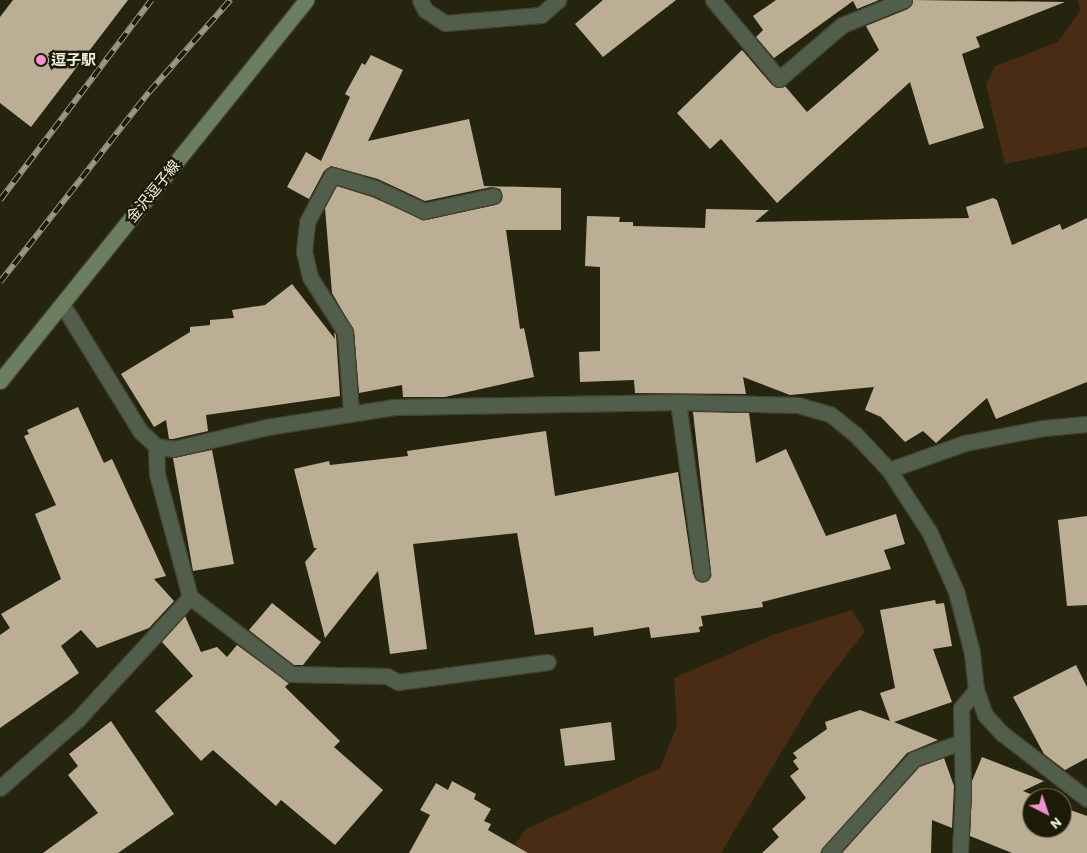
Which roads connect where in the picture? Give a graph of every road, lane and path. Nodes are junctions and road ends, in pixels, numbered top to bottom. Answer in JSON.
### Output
{"nodes":[{"id":1,"x":306,"y":0,"type":"edge"},
{"id":2,"x":420,"y":0,"type":"edge"},
{"id":3,"x":558,"y":0,"type":"edge"},
{"id":4,"x":712,"y":0,"type":"edge"},
{"id":5,"x":904,"y":0,"type":"edge"},
{"id":6,"x":493,"y":196,"type":"dead end"},
{"id":7,"x":62,"y":304,"type":"junction"},
{"id":8,"x":0,"y":381,"type":"edge"},
{"id":9,"x":678,"y":402,"type":"junction"},
{"id":10,"x":351,"y":412,"type":"junction"},
{"id":11,"x":1087,"y":424,"type":"edge"},
{"id":12,"x":156,"y":446,"type":"junction"},
{"id":13,"x":889,"y":470,"type":"junction"},
{"id":14,"x":702,"y":574,"type":"dead end"},
{"id":15,"x":190,"y":597,"type":"junction"},
{"id":16,"x":548,"y":662,"type":"dead end"},
{"id":17,"x":976,"y":690,"type":"junction"},
{"id":18,"x":961,"y":742,"type":"junction"},
{"id":19,"x":0,"y":788,"type":"edge"},
{"id":20,"x":1087,"y":799,"type":"edge"},
{"id":21,"x":829,"y":853,"type":"edge"},
{"id":22,"x":960,"y":853,"type":"edge"}],
"edges":[{"from":1,"to":7,"type":"main road","name":"金沢逗子線"},
{"from":2,"to":3,"type":"street"},
{"from":4,"to":5,"type":"street"},
{"from":6,"to":10,"type":"street"},
{"from":7,"to":8,"type":"main road","name":"金沢逗子線"},
{"from":7,"to":12,"type":"street"},
{"from":9,"to":10,"type":"street"},
{"from":9,"to":13,"type":"street"},
{"from":9,"to":14,"type":"street"},
{"from":10,"to":12,"type":"street"},
{"from":11,"to":13,"type":"street"},
{"from":12,"to":15,"type":"street"},
{"from":13,"to":17,"type":"street"},
{"from":15,"to":16,"type":"street"},
{"from":15,"to":19,"type":"street"},
{"from":17,"to":18,"type":"street"},
{"from":17,"to":20,"type":"street"},
{"from":18,"to":21,"type":"street"},
{"from":18,"to":22,"type":"street"}]}
